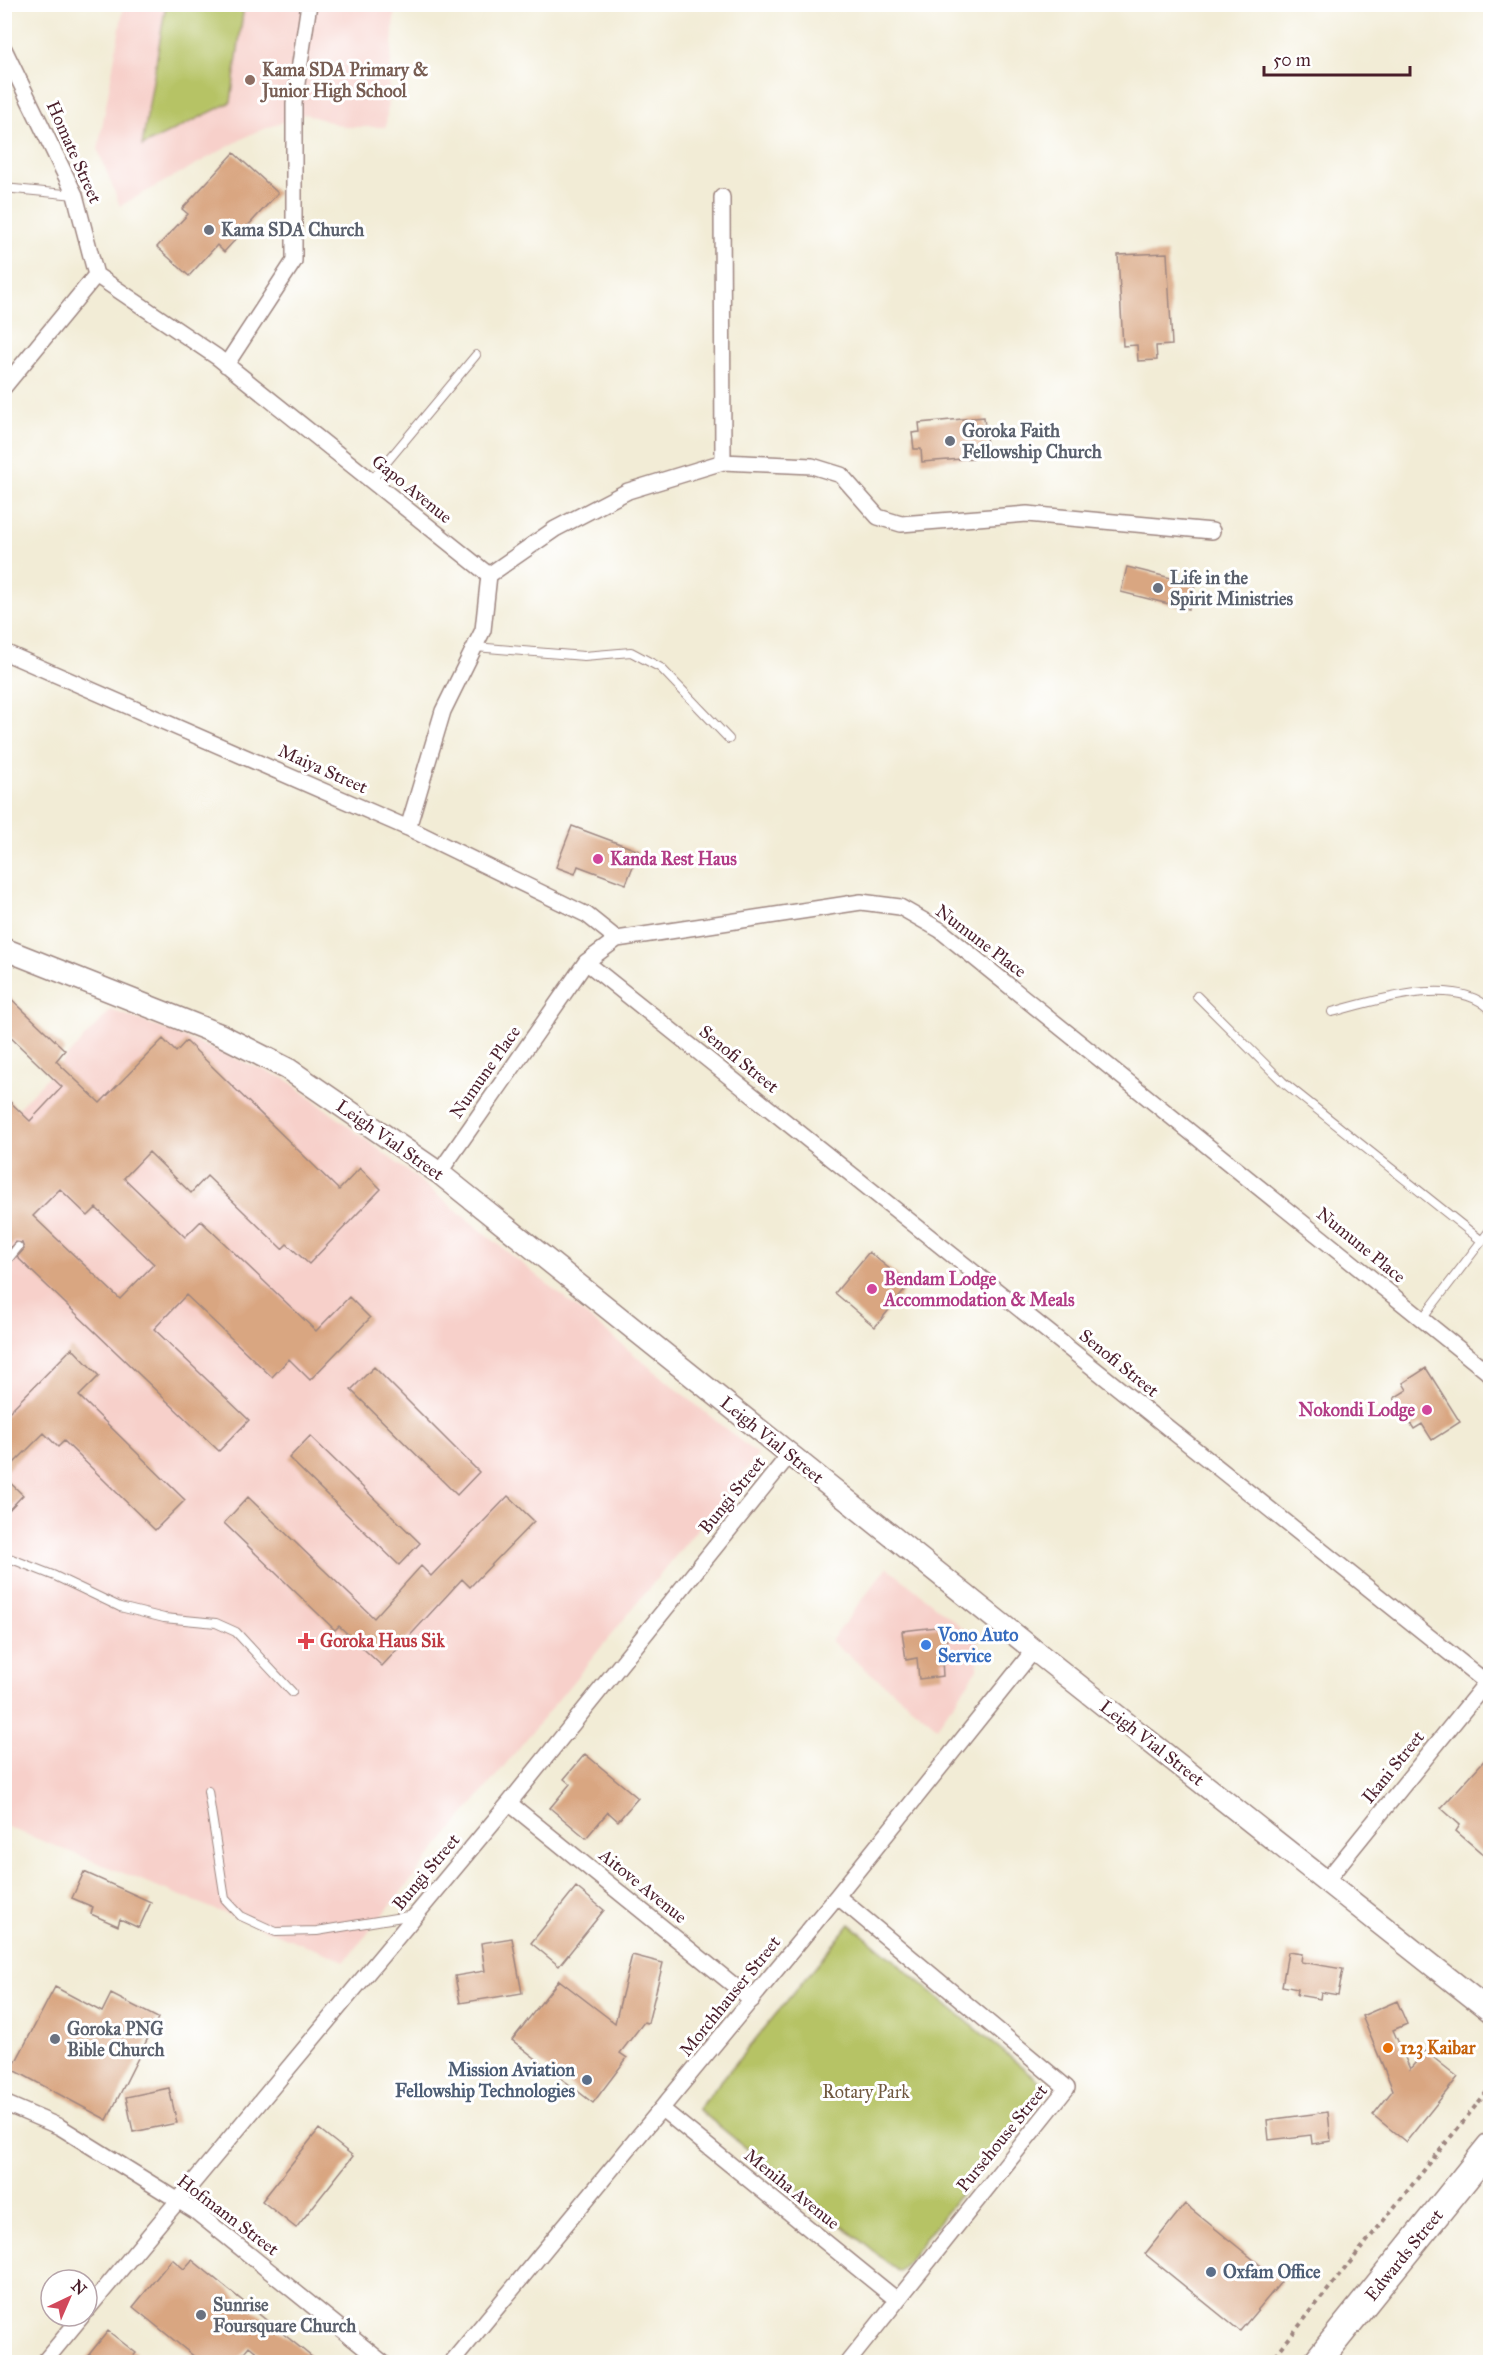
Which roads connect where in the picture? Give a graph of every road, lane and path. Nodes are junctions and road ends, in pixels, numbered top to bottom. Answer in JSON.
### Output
{"nodes":[{"id":1,"x":309,"y":4,"type":"edge"},
{"id":2,"x":4,"y":49,"type":"edge"},
{"id":3,"x":4,"y":188,"type":"edge"},
{"id":4,"x":75,"y":195,"type":"junction"},
{"id":5,"x":722,"y":197,"type":"dead end"},
{"id":6,"x":96,"y":275,"type":"junction"},
{"id":7,"x":476,"y":355,"type":"dead end"},
{"id":8,"x":226,"y":365,"type":"junction"},
{"id":9,"x":4,"y":387,"type":"edge"},
{"id":10,"x":723,"y":462,"type":"junction"},
{"id":11,"x":371,"y":481,"type":"junction"},
{"id":12,"x":1212,"y":531,"type":"dead end"},
{"id":13,"x":489,"y":575,"type":"junction"},
{"id":14,"x":475,"y":647,"type":"junction"},
{"id":15,"x":4,"y":652,"type":"edge"},
{"id":16,"x":729,"y":739,"type":"dead end"},
{"id":17,"x":408,"y":828,"type":"junction"},
{"id":18,"x":617,"y":939,"type":"junction"},
{"id":19,"x":4,"y":949,"type":"edge"},
{"id":20,"x":586,"y":962,"type":"junction"},
{"id":21,"x":1197,"y":996,"type":"dead end"},
{"id":22,"x":1491,"y":1009,"type":"edge"},
{"id":23,"x":1332,"y":1012,"type":"dead end"},
{"id":24,"x":439,"y":1173,"type":"junction"},
{"id":25,"x":1491,"y":1230,"type":"edge"},
{"id":26,"x":1482,"y":1241,"type":"junction"},
{"id":27,"x":18,"y":1247,"type":"dead end"},
{"id":28,"x":4,"y":1264,"type":"edge"},
{"id":29,"x":1422,"y":1319,"type":"junction"},
{"id":30,"x":1491,"y":1374,"type":"edge"},
{"id":31,"x":790,"y":1454,"type":"junction"},
{"id":32,"x":4,"y":1556,"type":"edge"},
{"id":33,"x":1035,"y":1650,"type":"junction"},
{"id":34,"x":1489,"y":1680,"type":"edge"},
{"id":35,"x":292,"y":1692,"type":"dead end"},
{"id":36,"x":208,"y":1791,"type":"dead end"},
{"id":37,"x":509,"y":1803,"type":"junction"},
{"id":38,"x":1326,"y":1881,"type":"junction"},
{"id":39,"x":837,"y":1896,"type":"junction"},
{"id":40,"x":417,"y":1914,"type":"junction"},
{"id":41,"x":752,"y":2000,"type":"junction"},
{"id":42,"x":1491,"y":2012,"type":"edge"},
{"id":43,"x":1491,"y":2088,"type":"edge"},
{"id":44,"x":4,"y":2103,"type":"edge"},
{"id":45,"x":662,"y":2109,"type":"junction"},
{"id":46,"x":1491,"y":2147,"type":"edge"},
{"id":47,"x":179,"y":2200,"type":"junction"},
{"id":48,"x":99,"y":2296,"type":"edge"},
{"id":49,"x":897,"y":2300,"type":"junction"},
{"id":50,"x":72,"y":2328,"type":"edge"},
{"id":51,"x":44,"y":2362,"type":"edge"},
{"id":52,"x":382,"y":2362,"type":"edge"},
{"id":53,"x":452,"y":2362,"type":"edge"},
{"id":54,"x":848,"y":2362,"type":"edge"},
{"id":55,"x":1270,"y":2362,"type":"edge"},
{"id":56,"x":1317,"y":2362,"type":"edge"}],
"edges":[{"from":1,"to":8,"type":"street"},
{"from":2,"to":4,"type":"street","name":"Homate Street"},
{"from":3,"to":4,"type":"lane"},
{"from":4,"to":6,"type":"street","name":"Homate Street"},
{"from":5,"to":10,"type":"street"},
{"from":6,"to":8,"type":"street","name":"Gapo Avenue"},
{"from":6,"to":9,"type":"street"},
{"from":7,"to":11,"type":"lane"},
{"from":8,"to":11,"type":"street","name":"Gapo Avenue"},
{"from":10,"to":12,"type":"street"},
{"from":10,"to":13,"type":"street"},
{"from":11,"to":13,"type":"street","name":"Gapo Avenue"},
{"from":13,"to":14,"type":"street"},
{"from":14,"to":16,"type":"lane"},
{"from":14,"to":17,"type":"street"},
{"from":15,"to":17,"type":"street","name":"Maiya Street"},
{"from":17,"to":18,"type":"street","name":"Maiya Street"},
{"from":18,"to":20,"type":"street","name":"Numune Place"},
{"from":18,"to":29,"type":"street","name":"Numune Place"},
{"from":19,"to":24,"type":"street","name":"Leigh Vial Street"},
{"from":20,"to":24,"type":"street","name":"Numune Place"},
{"from":20,"to":34,"type":"street","name":"Senofi Street"},
{"from":21,"to":26,"type":"lane"},
{"from":22,"to":23,"type":"lane"},
{"from":24,"to":31,"type":"street","name":"Leigh Vial Street"},
{"from":25,"to":26,"type":"lane"},
{"from":26,"to":29,"type":"lane"},
{"from":27,"to":28,"type":"lane"},
{"from":29,"to":30,"type":"street","name":"Numune Place"},
{"from":31,"to":33,"type":"street","name":"Leigh Vial Street"},
{"from":31,"to":37,"type":"street","name":"Bungi Street"},
{"from":32,"to":35,"type":"lane"},
{"from":33,"to":38,"type":"street","name":"Leigh Vial Street"},
{"from":33,"to":39,"type":"street","name":"Morchhauser Street"},
{"from":34,"to":38,"type":"street","name":"Ikani Street"},
{"from":36,"to":40,"type":"lane"},
{"from":37,"to":40,"type":"street","name":"Bungi Street"},
{"from":37,"to":41,"type":"street","name":"Aitove Avenue"},
{"from":38,"to":42,"type":"street","name":"Leigh Vial Street"},
{"from":39,"to":41,"type":"street","name":"Morchhauser Street"},
{"from":39,"to":49,"type":"street","name":"Pursehouse Street"},
{"from":40,"to":47,"type":"street","name":"Bungi Street"},
{"from":41,"to":45,"type":"street","name":"Morchhauser Street"},
{"from":43,"to":55,"type":"path"},
{"from":44,"to":47,"type":"street","name":"Hofmann Street"},
{"from":45,"to":49,"type":"street","name":"Meniha Avenue"},
{"from":45,"to":53,"type":"street","name":"Morchhauser Street"},
{"from":46,"to":56,"type":"highway","name":"Edwards Street"},
{"from":47,"to":48,"type":"street","name":"Bungi Street"},
{"from":47,"to":52,"type":"street","name":"Hofmann Street"},
{"from":49,"to":54,"type":"street","name":"Pursehouse Street"},
{"from":50,"to":51,"type":"street"}]}
